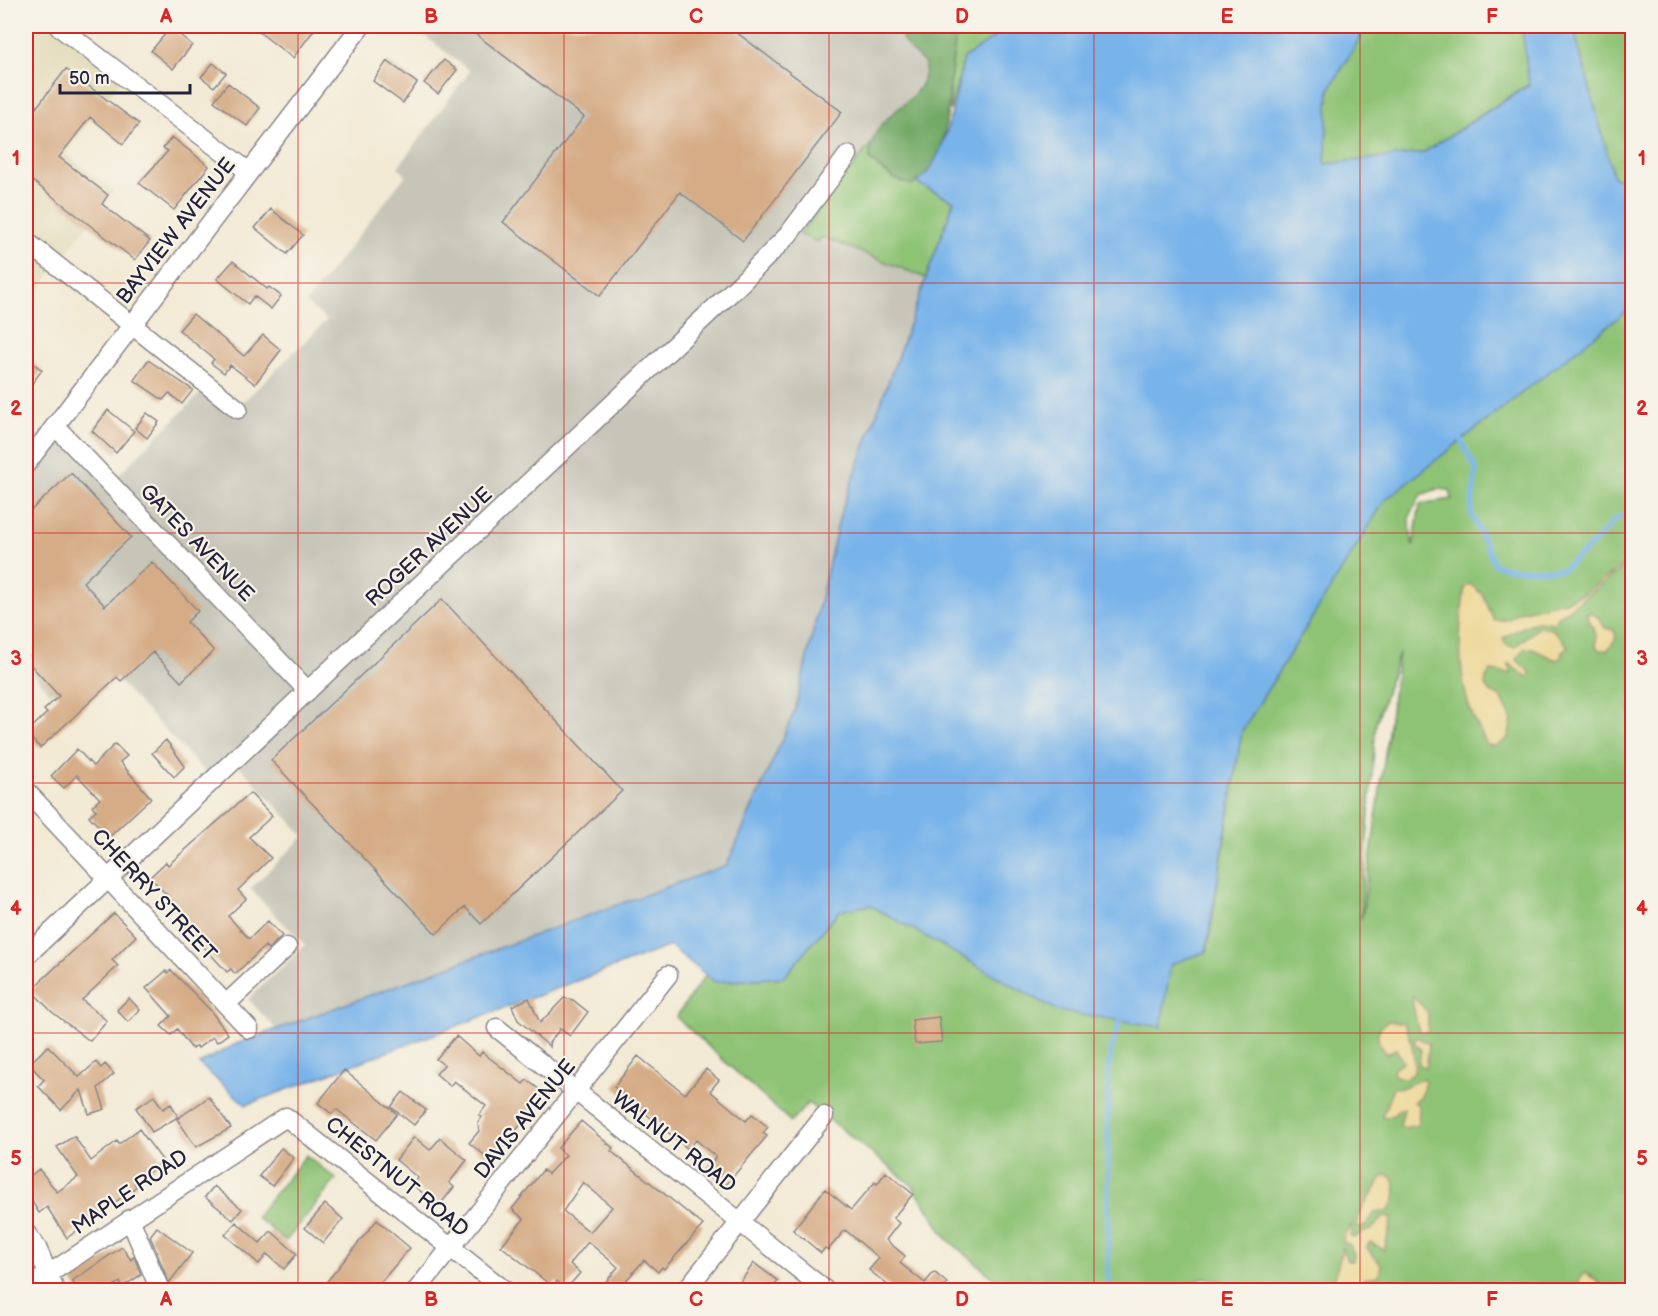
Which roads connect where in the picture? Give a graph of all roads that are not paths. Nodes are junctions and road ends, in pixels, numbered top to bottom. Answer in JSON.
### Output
{"nodes":[{"id":1,"x":58,"y":26,"type":"edge"},
{"id":2,"x":361,"y":26,"type":"edge"},
{"id":3,"x":848,"y":155,"type":"dead end"},
{"id":4,"x":249,"y":172,"type":"junction"},
{"id":5,"x":26,"y":241,"type":"edge"},
{"id":6,"x":132,"y":324,"type":"junction"},
{"id":7,"x":238,"y":409,"type":"dead end"},
{"id":8,"x":55,"y":426,"type":"junction"},
{"id":9,"x":26,"y":464,"type":"edge"},
{"id":10,"x":308,"y":691,"type":"junction"},
{"id":11,"x":26,"y":791,"type":"edge"},
{"id":12,"x":108,"y":879,"type":"junction"},
{"id":13,"x":287,"y":947,"type":"dead end"},
{"id":14,"x":26,"y":956,"type":"edge"},
{"id":15,"x":668,"y":975,"type":"dead end"},
{"id":16,"x":226,"y":1004,"type":"junction"},
{"id":17,"x":497,"y":1028,"type":"dead end"},
{"id":18,"x":249,"y":1029,"type":"dead end"},
{"id":19,"x":575,"y":1092,"type":"junction"},
{"id":20,"x":824,"y":1116,"type":"dead end"},
{"id":21,"x":260,"y":1132,"type":"joint"},
{"id":22,"x":130,"y":1219,"type":"junction"},
{"id":23,"x":740,"y":1223,"type":"junction"},
{"id":24,"x":26,"y":1233,"type":"edge"},
{"id":25,"x":451,"y":1248,"type":"junction"},
{"id":26,"x":51,"y":1282,"type":"edge"},
{"id":27,"x":26,"y":1289,"type":"edge"},
{"id":28,"x":160,"y":1290,"type":"edge"},
{"id":29,"x":417,"y":1290,"type":"edge"},
{"id":30,"x":504,"y":1290,"type":"edge"},
{"id":31,"x":686,"y":1290,"type":"edge"},
{"id":32,"x":825,"y":1290,"type":"edge"}],
"edges":[{"from":1,"to":4,"type":"street"},
{"from":2,"to":4,"type":"street","name":"BAYVIEW AVENUE"},
{"from":3,"to":10,"type":"street","name":"ROGER AVENUE"},
{"from":4,"to":6,"type":"street","name":"BAYVIEW AVENUE"},
{"from":5,"to":6,"type":"street"},
{"from":6,"to":7,"type":"street"},
{"from":6,"to":8,"type":"street","name":"BAYVIEW AVENUE"},
{"from":8,"to":9,"type":"street","name":"BAYVIEW AVENUE"},
{"from":8,"to":10,"type":"street","name":"GATES AVENUE"},
{"from":10,"to":12,"type":"street","name":"ROGER AVENUE"},
{"from":11,"to":12,"type":"street","name":"CHERRY STREET"},
{"from":12,"to":14,"type":"street","name":"ROGER AVENUE"},
{"from":12,"to":16,"type":"street","name":"CHERRY STREET"},
{"from":13,"to":16,"type":"street"},
{"from":15,"to":19,"type":"street","name":"DAVIS AVENUE"},
{"from":16,"to":18,"type":"street","name":"CHERRY STREET"},
{"from":17,"to":19,"type":"street","name":"WALNUT ROAD"},
{"from":19,"to":23,"type":"street","name":"WALNUT ROAD"},
{"from":19,"to":25,"type":"street","name":"DAVIS AVENUE"},
{"from":20,"to":23,"type":"street"},
{"from":21,"to":22,"type":"street","name":"MAPLE ROAD"},
{"from":21,"to":25,"type":"street","name":"CHESTNUT ROAD"},
{"from":22,"to":26,"type":"street","name":"MAPLE ROAD"},
{"from":22,"to":28,"type":"street"},
{"from":23,"to":31,"type":"street"},
{"from":23,"to":32,"type":"street","name":"WALNUT ROAD"},
{"from":24,"to":26,"type":"street"},
{"from":25,"to":29,"type":"street","name":"DAVIS AVENUE"},
{"from":25,"to":30,"type":"street","name":"CHESTNUT ROAD"},
{"from":26,"to":27,"type":"street","name":"MAPLE ROAD"}]}
